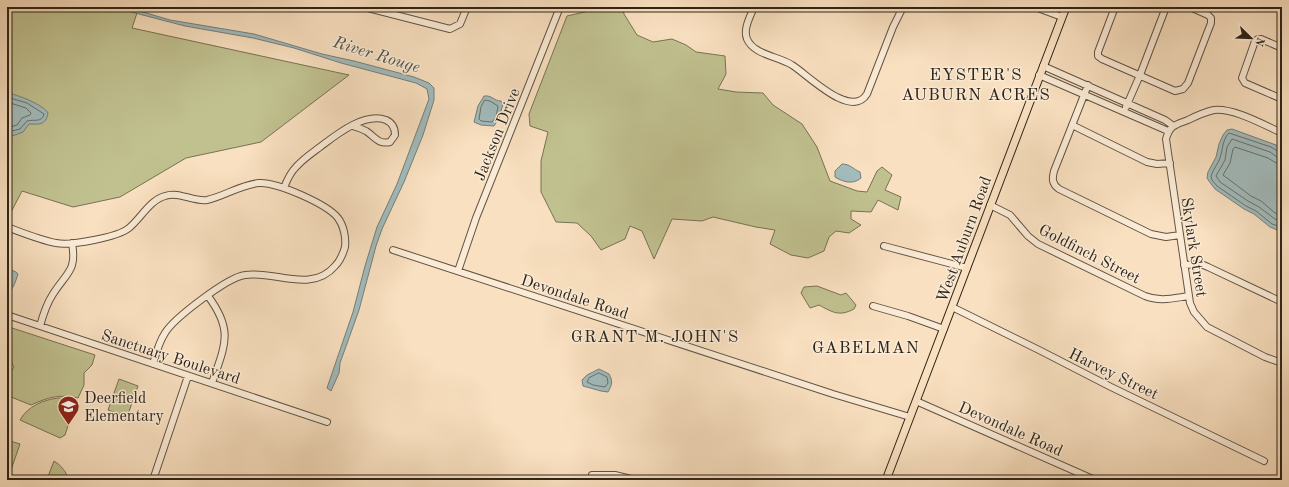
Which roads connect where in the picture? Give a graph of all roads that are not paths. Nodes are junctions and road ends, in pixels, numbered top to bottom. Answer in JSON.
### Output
{"nodes":[{"id":1,"x":364,"y":7,"type":"edge"},
{"id":2,"x":467,"y":7,"type":"edge"},
{"id":3,"x":560,"y":7,"type":"edge"},
{"id":4,"x":754,"y":7,"type":"edge"},
{"id":5,"x":893,"y":7,"type":"edge"},
{"id":6,"x":1035,"y":7,"type":"edge"},
{"id":7,"x":1066,"y":7,"type":"edge"},
{"id":8,"x":1115,"y":7,"type":"edge"},
{"id":9,"x":1166,"y":7,"type":"edge"},
{"id":10,"x":1190,"y":7,"type":"edge"},
{"id":11,"x":377,"y":9,"type":"edge"},
{"id":12,"x":902,"y":9,"type":"edge"},
{"id":13,"x":1062,"y":17,"type":"junction"},
{"id":14,"x":1282,"y":48,"type":"edge"},
{"id":15,"x":1043,"y":66,"type":"junction"},
{"id":16,"x":1040,"y":75,"type":"junction"},
{"id":17,"x":1140,"y":76,"type":"junction"},
{"id":18,"x":1088,"y":85,"type":"junction"},
{"id":19,"x":1084,"y":94,"type":"junction"},
{"id":20,"x":1282,"y":99,"type":"edge"},
{"id":21,"x":1128,"y":103,"type":"junction"},
{"id":22,"x":1124,"y":112,"type":"junction"},
{"id":23,"x":1072,"y":125,"type":"junction"},
{"id":24,"x":353,"y":126,"type":"junction"},
{"id":25,"x":1172,"y":126,"type":"junction"},
{"id":26,"x":1168,"y":131,"type":"junction"},
{"id":27,"x":1282,"y":133,"type":"edge"},
{"id":28,"x":1170,"y":164,"type":"junction"},
{"id":29,"x":284,"y":188,"type":"junction"},
{"id":30,"x":990,"y":205,"type":"junction"},
{"id":31,"x":7,"y":228,"type":"edge"},
{"id":32,"x":1180,"y":235,"type":"junction"},
{"id":33,"x":72,"y":243,"type":"junction"},
{"id":34,"x":884,"y":246,"type":"dead end"},
{"id":35,"x":393,"y":250,"type":"dead end"},
{"id":36,"x":1184,"y":265,"type":"junction"},
{"id":37,"x":967,"y":268,"type":"junction"},
{"id":38,"x":458,"y":271,"type":"junction"},
{"id":39,"x":208,"y":296,"type":"junction"},
{"id":40,"x":1189,"y":296,"type":"junction"},
{"id":41,"x":1282,"y":302,"type":"edge"},
{"id":42,"x":873,"y":306,"type":"dead end"},
{"id":43,"x":952,"y":307,"type":"junction"},
{"id":44,"x":7,"y":315,"type":"edge"},
{"id":45,"x":40,"y":326,"type":"junction"},
{"id":46,"x":944,"y":329,"type":"junction"},
{"id":47,"x":1282,"y":363,"type":"edge"},
{"id":48,"x":154,"y":364,"type":"junction"},
{"id":49,"x":188,"y":376,"type":"junction"},
{"id":50,"x":212,"y":384,"type":"junction"},
{"id":51,"x":916,"y":401,"type":"junction"},
{"id":52,"x":910,"y":417,"type":"junction"},
{"id":53,"x":327,"y":422,"type":"dead end"},
{"id":54,"x":1264,"y":461,"type":"dead end"},
{"id":55,"x":592,"y":475,"type":"dead end"},
{"id":56,"x":153,"y":480,"type":"edge"},
{"id":57,"x":635,"y":480,"type":"edge"},
{"id":58,"x":886,"y":480,"type":"edge"},
{"id":59,"x":1095,"y":480,"type":"edge"}],
"edges":[{"from":1,"to":11,"type":"street"},
{"from":2,"to":11,"type":"street"},
{"from":3,"to":38,"type":"street","name":"Jackson Drive"},
{"from":4,"to":12,"type":"street"},
{"from":5,"to":12,"type":"street"},
{"from":6,"to":13,"type":"street"},
{"from":7,"to":13,"type":"main road","name":"West Auburn Road"},
{"from":8,"to":17,"type":"street"},
{"from":9,"to":17,"type":"street"},
{"from":10,"to":17,"type":"street"},
{"from":13,"to":15,"type":"main road","name":"West Auburn Road"},
{"from":14,"to":20,"type":"street"},
{"from":15,"to":16,"type":"main road","name":"West Auburn Road"},
{"from":15,"to":18,"type":"street"},
{"from":16,"to":19,"type":"street"},
{"from":16,"to":30,"type":"main road","name":"West Auburn Road"},
{"from":17,"to":21,"type":"street"},
{"from":18,"to":19,"type":"street"},
{"from":18,"to":21,"type":"street"},
{"from":19,"to":22,"type":"street"},
{"from":19,"to":23,"type":"street"},
{"from":21,"to":22,"type":"street"},
{"from":21,"to":25,"type":"street"},
{"from":22,"to":26,"type":"street"},
{"from":23,"to":28,"type":"street"},
{"from":23,"to":32,"type":"street"},
{"from":24,"to":24,"type":"street"},
{"from":24,"to":29,"type":"street"},
{"from":25,"to":26,"type":"street"},
{"from":25,"to":27,"type":"street"},
{"from":26,"to":28,"type":"street","name":"Skylark Street"},
{"from":28,"to":32,"type":"street","name":"Skylark Street"},
{"from":29,"to":33,"type":"street"},
{"from":29,"to":39,"type":"street"},
{"from":30,"to":37,"type":"main road","name":"West Auburn Road"},
{"from":30,"to":40,"type":"street","name":"Goldfinch Street"},
{"from":31,"to":33,"type":"street"},
{"from":32,"to":36,"type":"street","name":"Skylark Street"},
{"from":33,"to":45,"type":"street"},
{"from":34,"to":37,"type":"street"},
{"from":35,"to":38,"type":"street","name":"Devondale Road"},
{"from":36,"to":40,"type":"street","name":"Skylark Street"},
{"from":36,"to":41,"type":"street"},
{"from":37,"to":43,"type":"main road","name":"West Auburn Road"},
{"from":38,"to":52,"type":"street","name":"Devondale Road"},
{"from":39,"to":48,"type":"street"},
{"from":39,"to":50,"type":"street"},
{"from":40,"to":47,"type":"street","name":"Skylark Street"},
{"from":42,"to":46,"type":"street"},
{"from":43,"to":46,"type":"main road","name":"West Auburn Road"},
{"from":43,"to":54,"type":"street","name":"Harvey Street"},
{"from":44,"to":45,"type":"street","name":"Sanctuary Boulevard"},
{"from":45,"to":48,"type":"street","name":"Sanctuary Boulevard"},
{"from":46,"to":51,"type":"main road","name":"West Auburn Road"},
{"from":48,"to":49,"type":"street","name":"Sanctuary Boulevard"},
{"from":49,"to":50,"type":"street","name":"Sanctuary Boulevard"},
{"from":49,"to":56,"type":"street"},
{"from":50,"to":53,"type":"street","name":"Sanctuary Boulevard"},
{"from":51,"to":52,"type":"main road","name":"West Auburn Road"},
{"from":51,"to":59,"type":"street","name":"Devondale Road"},
{"from":52,"to":58,"type":"main road","name":"West Auburn Road"},
{"from":55,"to":57,"type":"street"}]}
